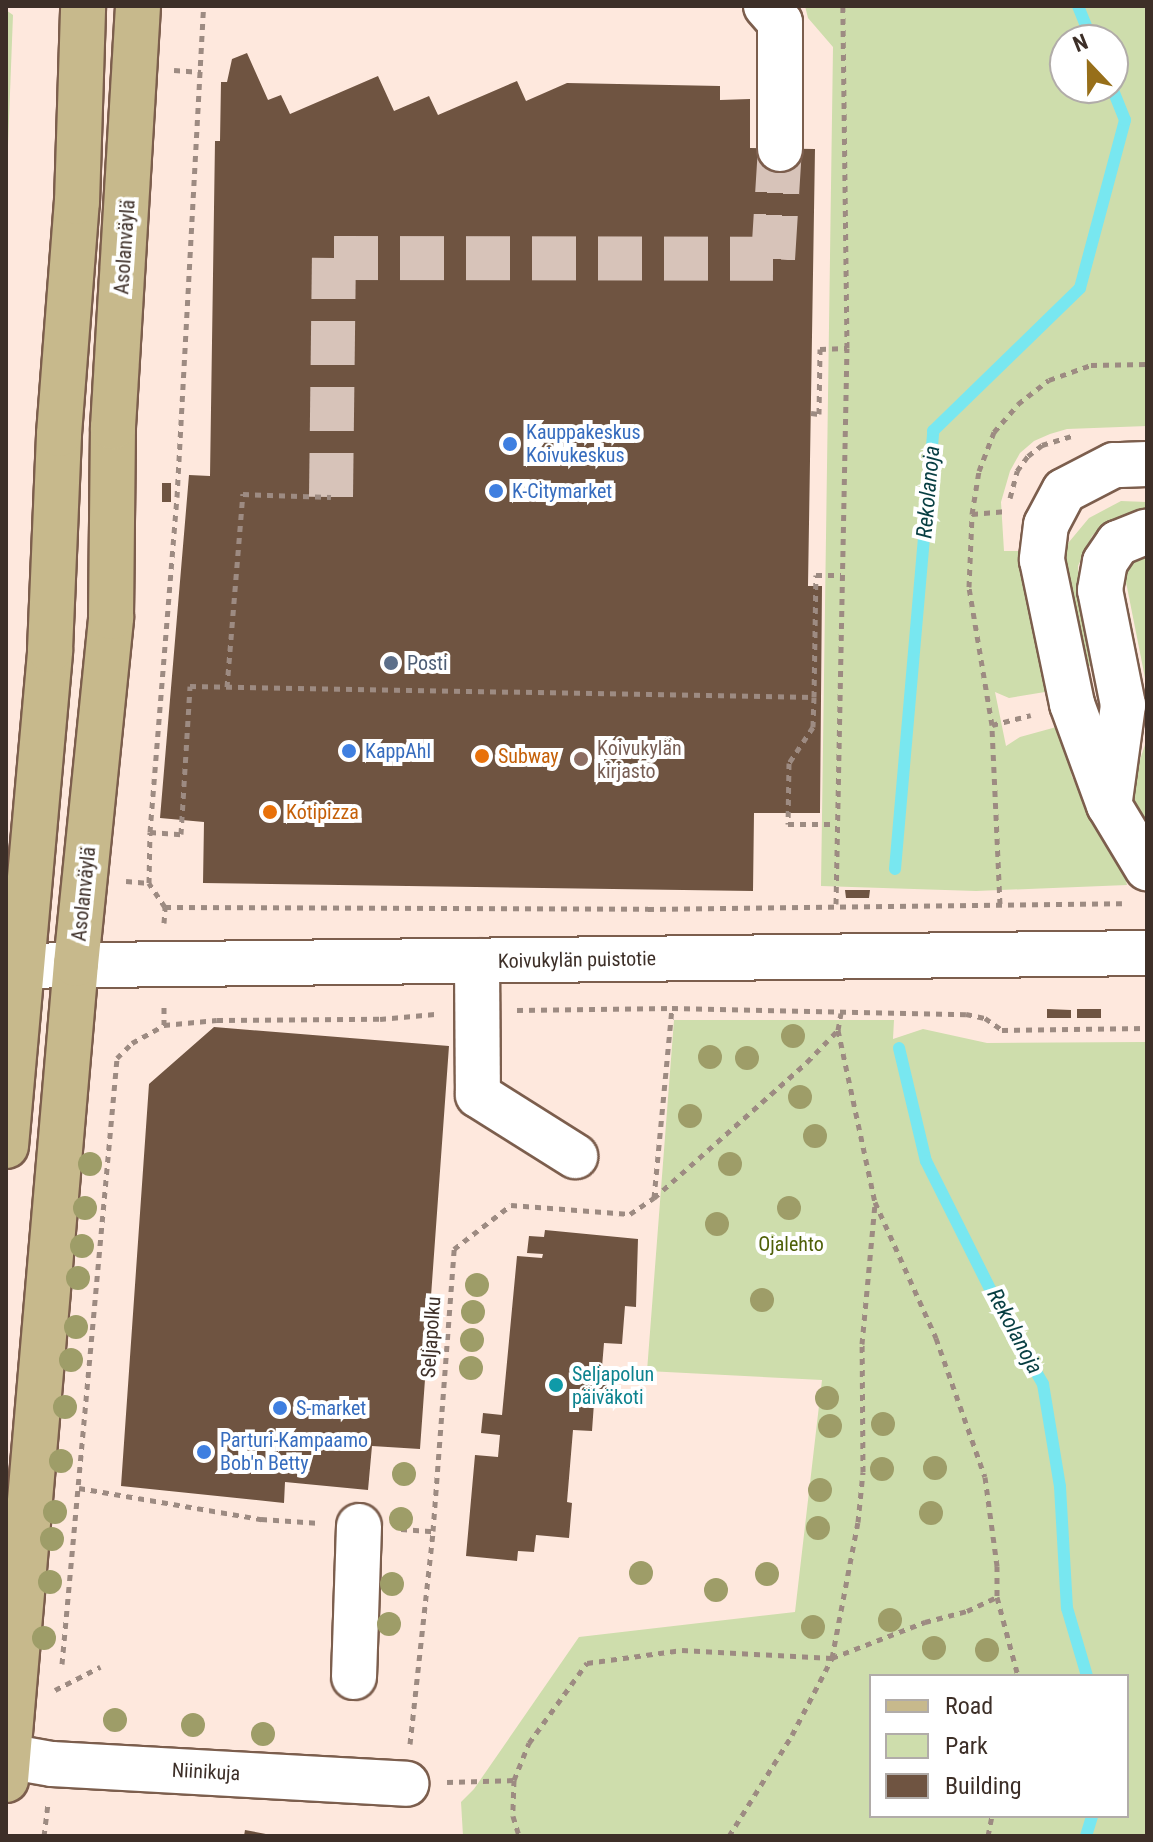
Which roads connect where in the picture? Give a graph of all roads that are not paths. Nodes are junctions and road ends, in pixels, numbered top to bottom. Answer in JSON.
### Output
{"nodes":[{"id":1,"x":83,"y":6,"type":"edge"},
{"id":2,"x":138,"y":6,"type":"edge"},
{"id":3,"x":766,"y":6,"type":"edge"},
{"id":4,"x":780,"y":149,"type":"tunnel mouth"},
{"id":5,"x":1147,"y":464,"type":"edge"},
{"id":6,"x":1147,"y":531,"type":"edge"},
{"id":7,"x":1109,"y":805,"type":"junction"},
{"id":8,"x":1141,"y":886,"type":"edge"},
{"id":9,"x":1147,"y":953,"type":"edge"},
{"id":10,"x":477,"y":961,"type":"junction"},
{"id":11,"x":76,"y":964,"type":"junction"},
{"id":12,"x":14,"y":966,"type":"edge"},
{"id":13,"x":6,"y":1146,"type":"edge"},
{"id":14,"x":575,"y":1156,"type":"dead end"},
{"id":15,"x":359,"y":1526,"type":"road end"},
{"id":16,"x":354,"y":1677,"type":"dead end"},
{"id":17,"x":7,"y":1764,"type":"edge"},
{"id":18,"x":406,"y":1784,"type":"road end"}],
"edges":[{"from":1,"to":12,"type":"main road"},
{"from":2,"to":11,"type":"main road","name":"Asolanväylä"},
{"from":3,"to":4,"type":"street"},
{"from":5,"to":7,"type":"street"},
{"from":6,"to":7,"type":"street"},
{"from":7,"to":8,"type":"street"},
{"from":9,"to":10,"type":"street","name":"Koivukylän puistotie"},
{"from":10,"to":11,"type":"street","name":"Koivukylän puistotie"},
{"from":10,"to":14,"type":"street"},
{"from":11,"to":12,"type":"street","name":"Koivukylän puistotie"},
{"from":11,"to":17,"type":"main road","name":"Asolanväylä"},
{"from":12,"to":13,"type":"main road"},
{"from":15,"to":16,"type":"street"},
{"from":17,"to":18,"type":"street","name":"Niinikuja"}]}
